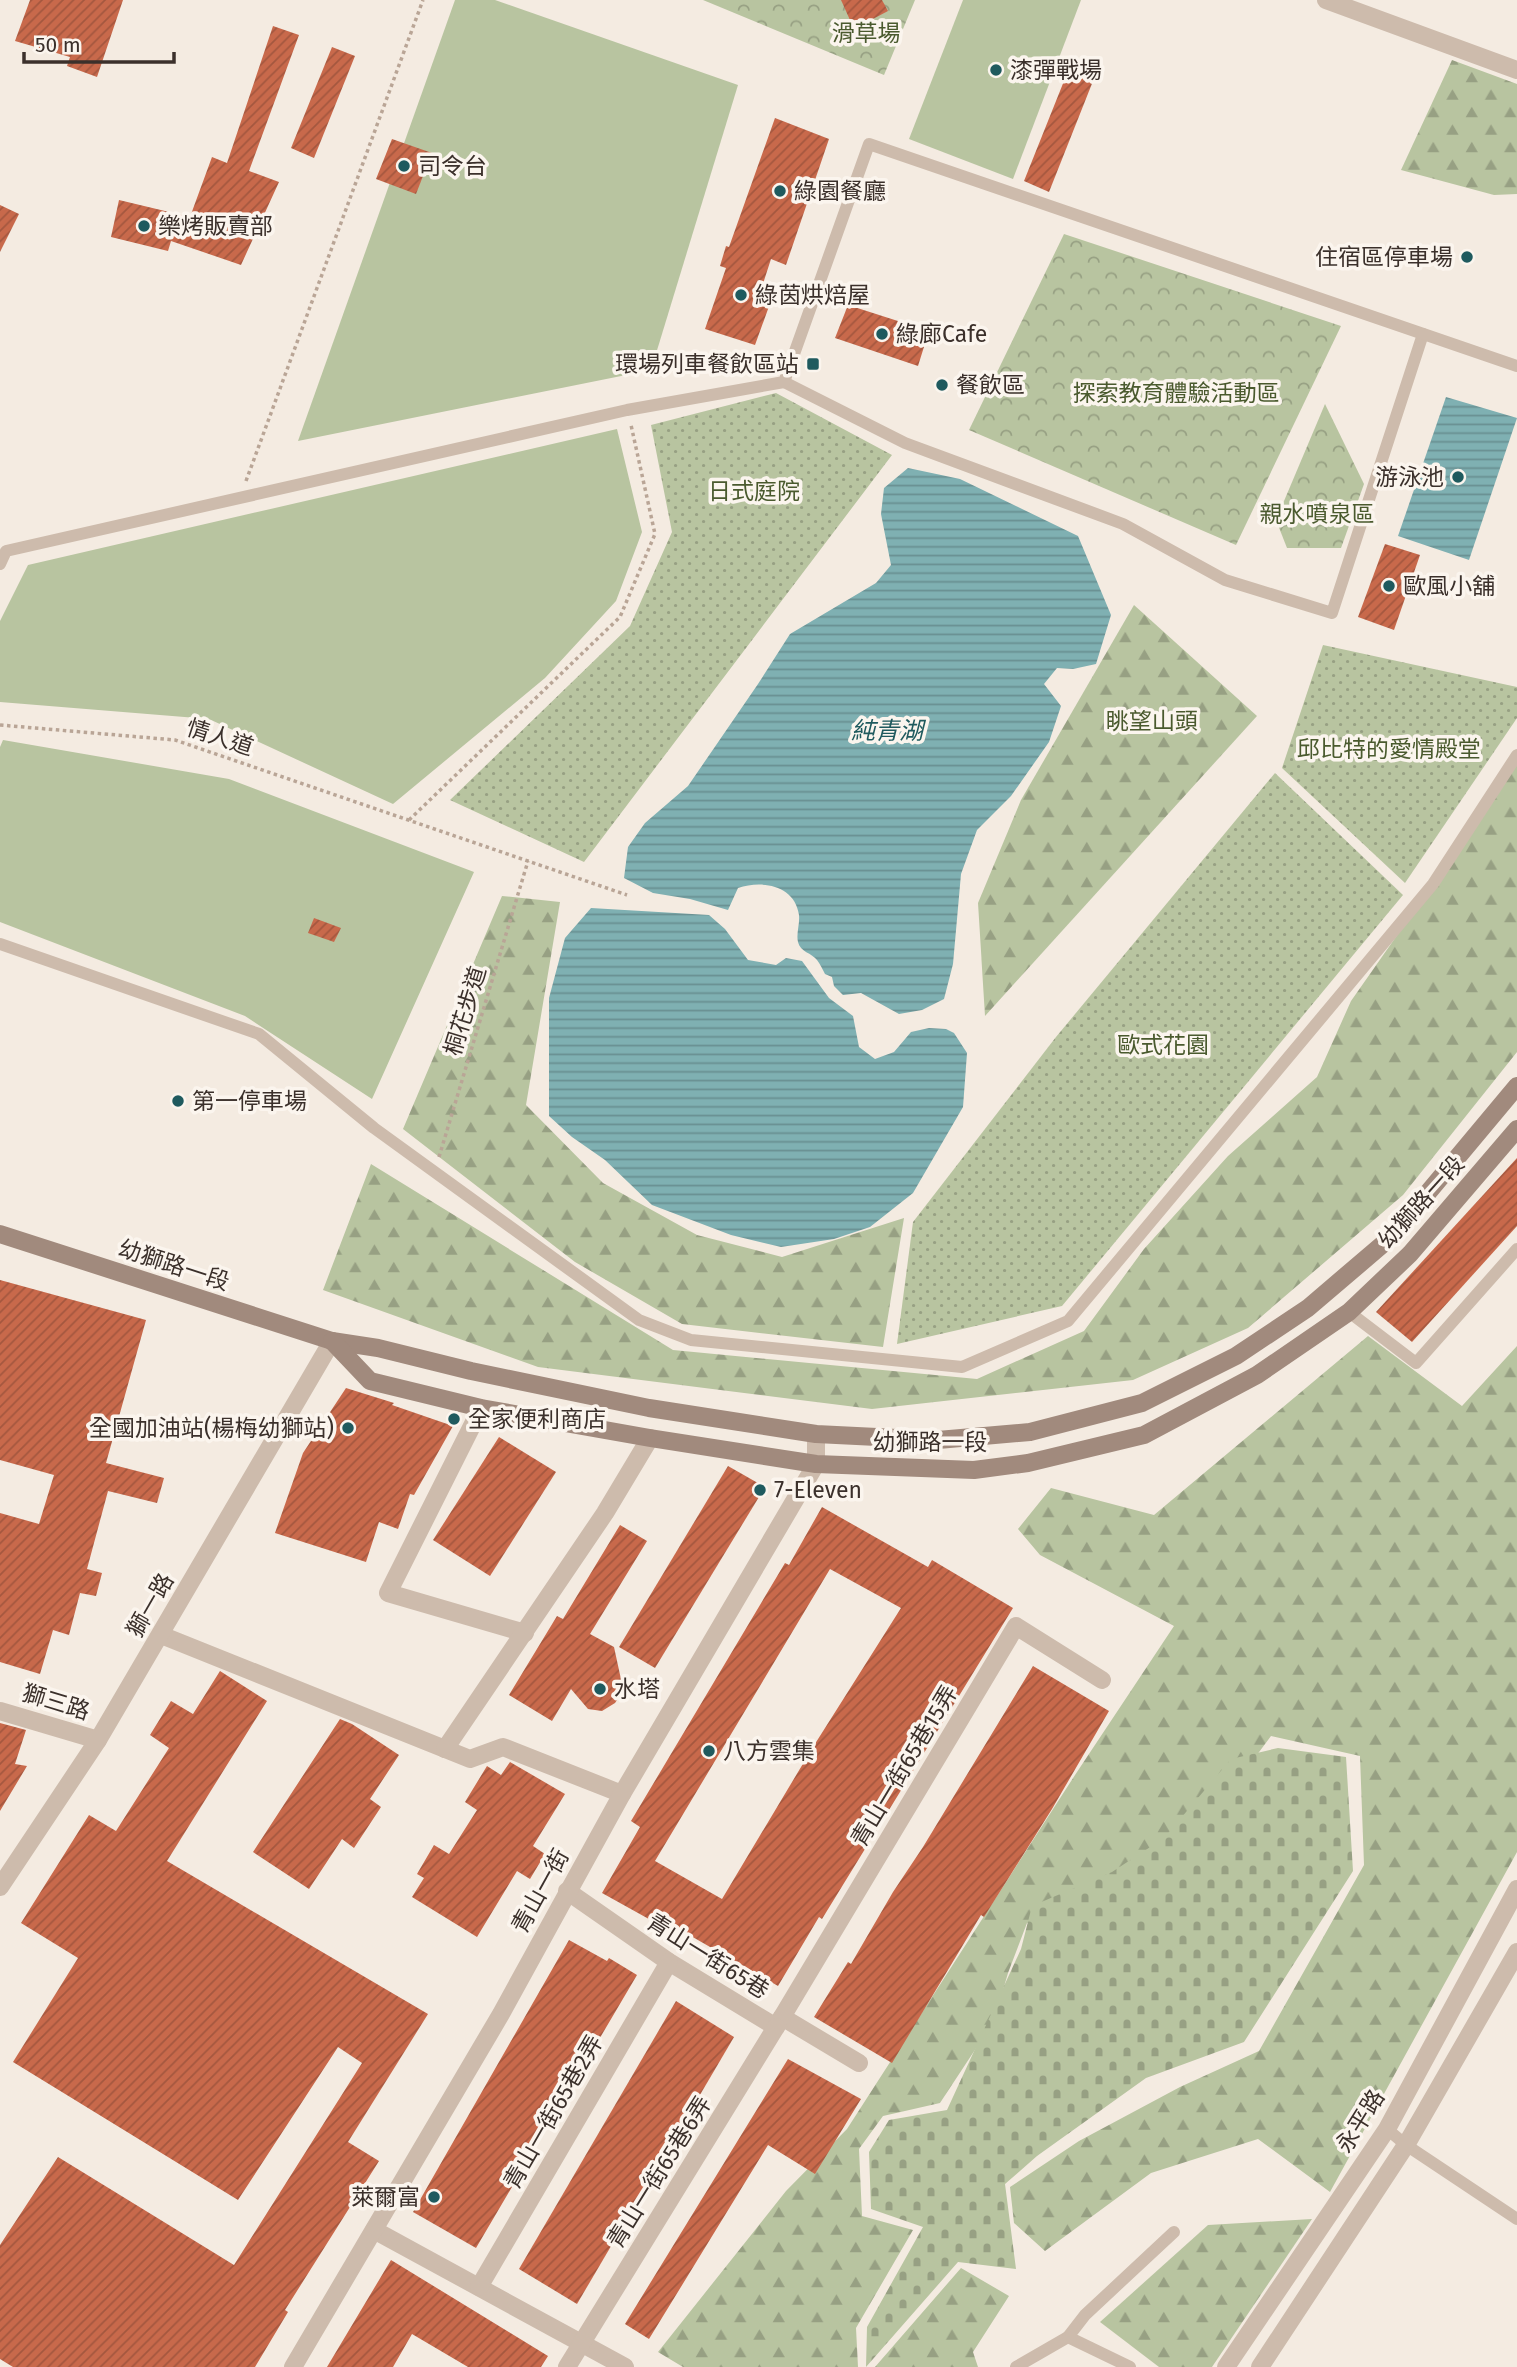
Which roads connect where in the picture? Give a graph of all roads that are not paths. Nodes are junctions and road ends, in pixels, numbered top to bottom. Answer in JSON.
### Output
{"nodes":[{"id":1,"x":1326,"y":0,"type":"edge"},
{"id":2,"x":1517,"y":71,"type":"edge"},
{"id":3,"x":1423,"y":334,"type":"junction"},
{"id":4,"x":1517,"y":366,"type":"edge"},
{"id":5,"x":784,"y":382,"type":"junction"},
{"id":6,"x":0,"y":564,"type":"edge"},
{"id":7,"x":1517,"y":755,"type":"edge"},
{"id":8,"x":0,"y":944,"type":"edge"},
{"id":9,"x":1517,"y":1086,"type":"edge"},
{"id":10,"x":1517,"y":1129,"type":"edge"},
{"id":11,"x":0,"y":1234,"type":"edge"},
{"id":12,"x":1517,"y":1249,"type":"edge"},
{"id":13,"x":1349,"y":1312,"type":"junction"},
{"id":14,"x":332,"y":1341,"type":"junction"},
{"id":15,"x":481,"y":1408,"type":"junction"},
{"id":16,"x":816,"y":1434,"type":"junction"},
{"id":17,"x":650,"y":1438,"type":"junction"},
{"id":18,"x":816,"y":1464,"type":"junction"},
{"id":19,"x":525,"y":1633,"type":"junction"},
{"id":20,"x":161,"y":1636,"type":"junction"},
{"id":21,"x":1102,"y":1680,"type":"dead end"},
{"id":22,"x":0,"y":1711,"type":"edge"},
{"id":23,"x":98,"y":1740,"type":"junction"},
{"id":24,"x":445,"y":1749,"type":"junction"},
{"id":25,"x":622,"y":1794,"type":"junction"},
{"id":26,"x":0,"y":1887,"type":"edge"},
{"id":27,"x":1517,"y":1889,"type":"edge"},
{"id":28,"x":567,"y":1891,"type":"junction"},
{"id":29,"x":1517,"y":1952,"type":"edge"},
{"id":30,"x":669,"y":1962,"type":"junction"},
{"id":31,"x":779,"y":2022,"type":"junction"},
{"id":32,"x":859,"y":2063,"type":"dead end"},
{"id":33,"x":1387,"y":2129,"type":"junction"},
{"id":34,"x":1406,"y":2145,"type":"junction"},
{"id":35,"x":1517,"y":2219,"type":"edge"},
{"id":36,"x":374,"y":2230,"type":"junction"},
{"id":37,"x":1174,"y":2232,"type":"dead end"},
{"id":38,"x":479,"y":2287,"type":"junction"},
{"id":39,"x":1068,"y":2337,"type":"junction"},
{"id":40,"x":583,"y":2342,"type":"junction"},
{"id":41,"x":293,"y":2367,"type":"edge"},
{"id":42,"x":567,"y":2367,"type":"edge"},
{"id":43,"x":625,"y":2367,"type":"edge"},
{"id":44,"x":1016,"y":2367,"type":"edge"},
{"id":45,"x":1130,"y":2367,"type":"edge"},
{"id":46,"x":1226,"y":2367,"type":"edge"},
{"id":47,"x":1260,"y":2367,"type":"edge"}],
"edges":[{"from":1,"to":2,"type":"street"},
{"from":3,"to":4,"type":"lane"},
{"from":3,"to":5,"type":"lane"},
{"from":3,"to":5,"type":"lane"},
{"from":5,"to":6,"type":"lane"},
{"from":7,"to":8,"type":"lane"},
{"from":9,"to":16,"type":"street","name":"幼獅路一段"},
{"from":10,"to":13,"type":"street","name":"幼獅路一段"},
{"from":11,"to":14,"type":"street","name":"幼獅路一段"},
{"from":12,"to":13,"type":"lane"},
{"from":13,"to":18,"type":"street","name":"幼獅路一段"},
{"from":14,"to":15,"type":"street","name":"幼獅路一段"},
{"from":14,"to":16,"type":"street","name":"幼獅路一段"},
{"from":14,"to":20,"type":"street","name":"獅一路"},
{"from":15,"to":17,"type":"street","name":"幼獅路一段"},
{"from":15,"to":19,"type":"street"},
{"from":16,"to":18,"type":"street"},
{"from":17,"to":18,"type":"street","name":"幼獅路一段"},
{"from":17,"to":19,"type":"street"},
{"from":18,"to":25,"type":"street","name":"青山一街"},
{"from":19,"to":24,"type":"street"},
{"from":20,"to":23,"type":"street","name":"獅一路"},
{"from":20,"to":24,"type":"street"},
{"from":21,"to":31,"type":"street","name":"青山一街65巷15弄"},
{"from":22,"to":23,"type":"street","name":"獅三路"},
{"from":23,"to":26,"type":"street","name":"獅一路"},
{"from":24,"to":25,"type":"street"},
{"from":25,"to":28,"type":"street","name":"青山一街"},
{"from":27,"to":33,"type":"street","name":"永平路"},
{"from":28,"to":30,"type":"street","name":"青山一街65巷"},
{"from":28,"to":36,"type":"street","name":"青山一街"},
{"from":29,"to":34,"type":"street"},
{"from":30,"to":31,"type":"street","name":"青山一街65巷"},
{"from":30,"to":38,"type":"street","name":"青山一街65巷2弄"},
{"from":31,"to":32,"type":"street","name":"青山一街65巷"},
{"from":31,"to":40,"type":"street","name":"青山一街65巷6弄"},
{"from":33,"to":34,"type":"lane"},
{"from":33,"to":46,"type":"street","name":"永平路"},
{"from":34,"to":35,"type":"lane"},
{"from":34,"to":47,"type":"street"},
{"from":36,"to":38,"type":"street"},
{"from":36,"to":41,"type":"street","name":"青山一街"},
{"from":37,"to":39,"type":"lane"},
{"from":38,"to":40,"type":"street"},
{"from":39,"to":44,"type":"lane"},
{"from":39,"to":45,"type":"lane"},
{"from":40,"to":42,"type":"street","name":"青山一街65巷6弄"},
{"from":40,"to":43,"type":"street"}]}
